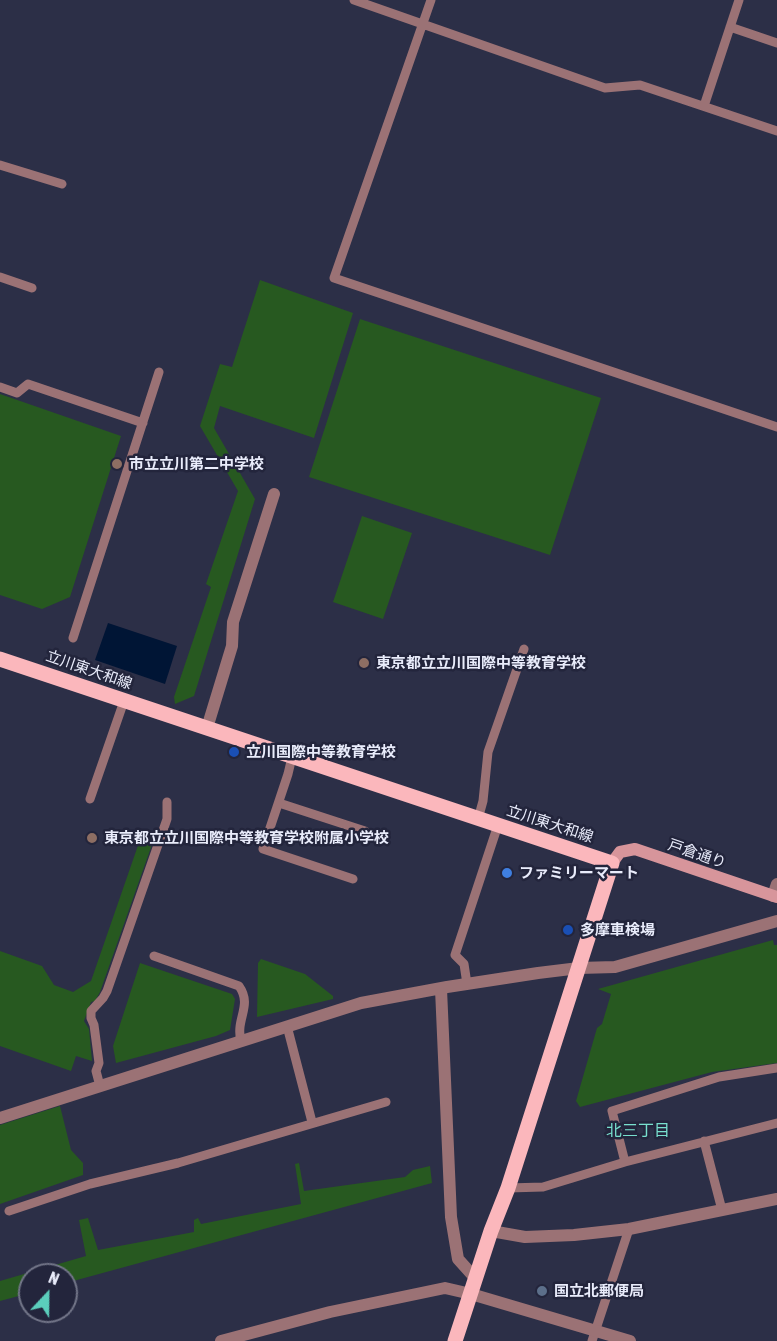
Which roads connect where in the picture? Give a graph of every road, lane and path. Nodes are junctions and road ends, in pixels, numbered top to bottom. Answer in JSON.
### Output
{"nodes":[{"id":1,"x":354,"y":0,"type":"edge"},
{"id":2,"x":431,"y":0,"type":"edge"},
{"id":3,"x":739,"y":0,"type":"edge"},
{"id":4,"x":423,"y":24,"type":"junction"},
{"id":5,"x":730,"y":27,"type":"junction"},
{"id":6,"x":777,"y":43,"type":"edge"},
{"id":7,"x":704,"y":106,"type":"junction"},
{"id":8,"x":777,"y":131,"type":"edge"},
{"id":9,"x":0,"y":165,"type":"edge"},
{"id":10,"x":62,"y":184,"type":"dead end"},
{"id":11,"x":0,"y":277,"type":"edge"},
{"id":12,"x":32,"y":288,"type":"dead end"},
{"id":13,"x":159,"y":372,"type":"dead end"},
{"id":14,"x":0,"y":387,"type":"edge"},
{"id":15,"x":143,"y":423,"type":"junction"},
{"id":16,"x":777,"y":427,"type":"edge"},
{"id":17,"x":274,"y":494,"type":"dead end"},
{"id":18,"x":73,"y":638,"type":"dead end"},
{"id":19,"x":524,"y":649,"type":"dead end"},
{"id":20,"x":0,"y":659,"type":"edge"},
{"id":21,"x":124,"y":701,"type":"junction"},
{"id":22,"x":207,"y":728,"type":"junction"},
{"id":23,"x":292,"y":757,"type":"junction"},
{"id":24,"x":90,"y":799,"type":"dead end"},
{"id":25,"x":166,"y":802,"type":"dead end"},
{"id":26,"x":279,"y":803,"type":"junction"},
{"id":27,"x":478,"y":819,"type":"junction"},
{"id":28,"x":498,"y":825,"type":"junction"},
{"id":29,"x":364,"y":831,"type":"dead end"},
{"id":30,"x":612,"y":863,"type":"junction"},
{"id":31,"x":353,"y":879,"type":"dead end"},
{"id":32,"x":776,"y":892,"type":"edge"},
{"id":33,"x":777,"y":921,"type":"edge"},
{"id":34,"x":154,"y":956,"type":"dead end"},
{"id":35,"x":579,"y":968,"type":"junction"},
{"id":36,"x":467,"y":984,"type":"junction"},
{"id":37,"x":441,"y":989,"type":"junction"},
{"id":38,"x":287,"y":1026,"type":"junction"},
{"id":39,"x":241,"y":1041,"type":"junction"},
{"id":40,"x":777,"y":1068,"type":"edge"},
{"id":41,"x":100,"y":1086,"type":"junction"},
{"id":42,"x":386,"y":1102,"type":"dead end"},
{"id":43,"x":0,"y":1118,"type":"edge"},
{"id":44,"x":312,"y":1122,"type":"junction"},
{"id":45,"x":777,"y":1123,"type":"edge"},
{"id":46,"x":704,"y":1141,"type":"junction"},
{"id":47,"x":625,"y":1162,"type":"junction"},
{"id":48,"x":508,"y":1188,"type":"junction"},
{"id":49,"x":777,"y":1199,"type":"edge"},
{"id":50,"x":722,"y":1210,"type":"junction"},
{"id":51,"x":9,"y":1211,"type":"dead end"},
{"id":52,"x":629,"y":1229,"type":"junction"},
{"id":53,"x":491,"y":1231,"type":"junction"},
{"id":54,"x":476,"y":1279,"type":"junction"},
{"id":55,"x":471,"y":1294,"type":"junction"},
{"id":56,"x":593,"y":1336,"type":"edge"},
{"id":57,"x":221,"y":1341,"type":"edge"},
{"id":58,"x":456,"y":1341,"type":"edge"},
{"id":59,"x":630,"y":1341,"type":"edge"}],
"edges":[{"from":1,"to":4,"type":"lane"},
{"from":2,"to":4,"type":"lane"},
{"from":3,"to":5,"type":"lane"},
{"from":4,"to":7,"type":"lane"},
{"from":4,"to":16,"type":"lane"},
{"from":5,"to":6,"type":"lane"},
{"from":5,"to":7,"type":"lane"},
{"from":7,"to":8,"type":"lane"},
{"from":9,"to":10,"type":"lane"},
{"from":11,"to":12,"type":"lane"},
{"from":13,"to":15,"type":"lane"},
{"from":14,"to":15,"type":"lane"},
{"from":15,"to":18,"type":"lane"},
{"from":17,"to":22,"type":"street"},
{"from":19,"to":27,"type":"lane"},
{"from":20,"to":21,"type":"main road","name":"立川東大和線"},
{"from":21,"to":22,"type":"main road","name":"立川東大和線"},
{"from":21,"to":24,"type":"lane"},
{"from":22,"to":23,"type":"main road","name":"立川東大和線"},
{"from":23,"to":26,"type":"lane"},
{"from":23,"to":27,"type":"main road","name":"立川東大和線"},
{"from":25,"to":41,"type":"lane"},
{"from":26,"to":29,"type":"lane"},
{"from":26,"to":31,"type":"lane"},
{"from":27,"to":28,"type":"main road","name":"立川東大和線"},
{"from":28,"to":30,"type":"main road","name":"立川東大和線"},
{"from":28,"to":36,"type":"lane"},
{"from":30,"to":32,"type":"street","name":"戸倉通り"},
{"from":30,"to":35,"type":"main road"},
{"from":33,"to":35,"type":"street"},
{"from":34,"to":39,"type":"lane"},
{"from":35,"to":36,"type":"street"},
{"from":35,"to":48,"type":"main road"},
{"from":36,"to":37,"type":"street"},
{"from":37,"to":38,"type":"street"},
{"from":37,"to":54,"type":"street"},
{"from":38,"to":39,"type":"street"},
{"from":38,"to":44,"type":"lane"},
{"from":39,"to":41,"type":"street"},
{"from":40,"to":47,"type":"lane"},
{"from":41,"to":43,"type":"street"},
{"from":42,"to":44,"type":"lane"},
{"from":44,"to":51,"type":"lane"},
{"from":45,"to":46,"type":"lane"},
{"from":46,"to":47,"type":"lane"},
{"from":46,"to":50,"type":"lane"},
{"from":47,"to":48,"type":"lane"},
{"from":48,"to":53,"type":"main road"},
{"from":49,"to":50,"type":"street"},
{"from":50,"to":52,"type":"street"},
{"from":52,"to":53,"type":"street"},
{"from":52,"to":56,"type":"lane"},
{"from":53,"to":54,"type":"main road"},
{"from":54,"to":55,"type":"main road"},
{"from":55,"to":56,"type":"street"},
{"from":55,"to":57,"type":"street"},
{"from":55,"to":58,"type":"main road"},
{"from":56,"to":59,"type":"street"}]}
